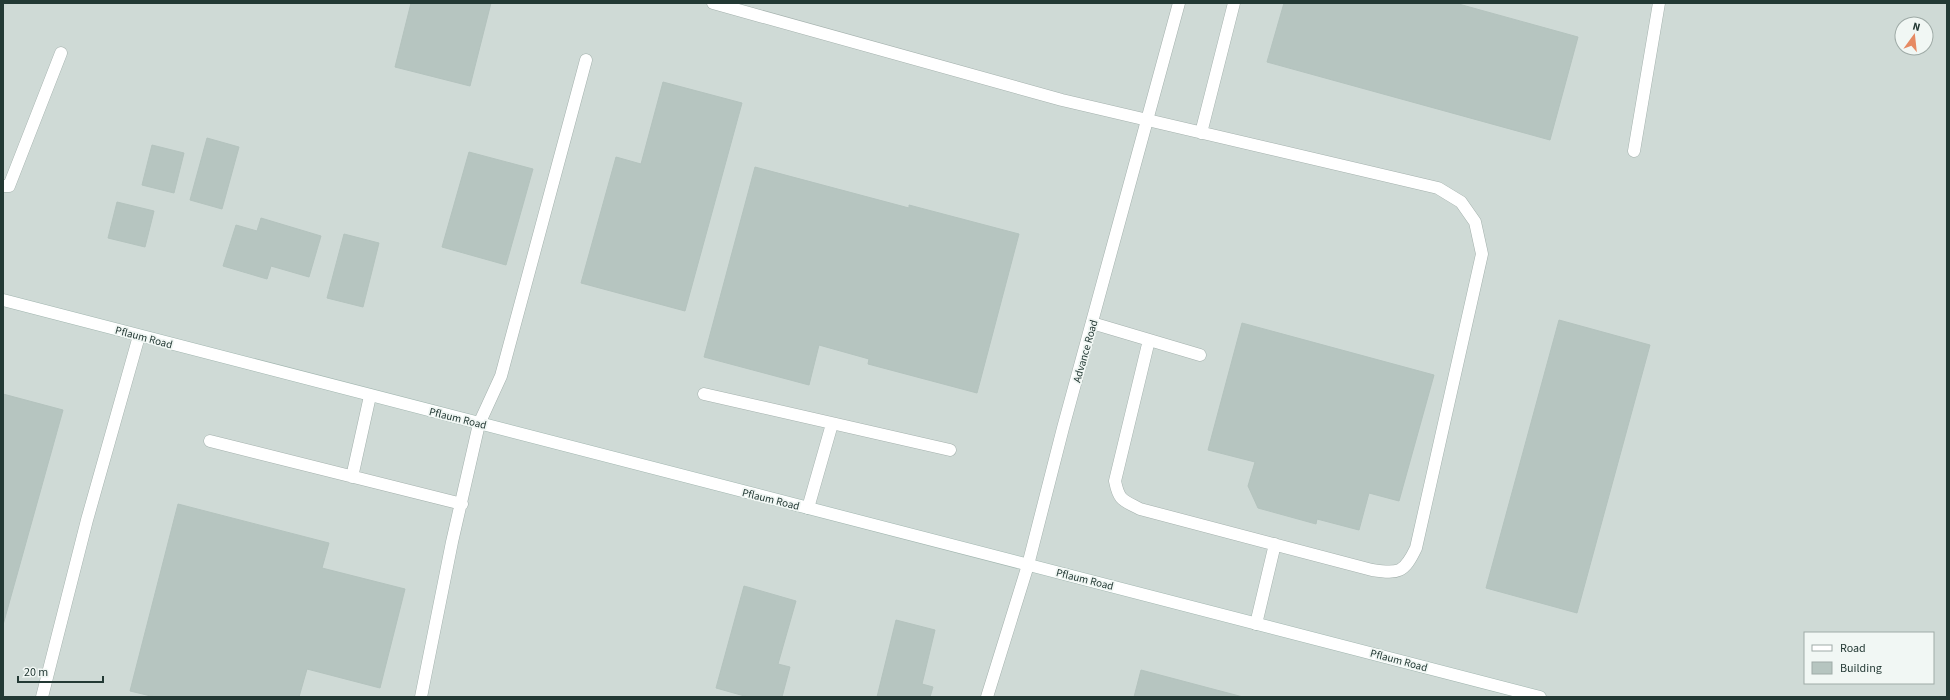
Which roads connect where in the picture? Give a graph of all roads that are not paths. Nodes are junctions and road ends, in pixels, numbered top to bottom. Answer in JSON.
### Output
{"nodes":[{"id":1,"x":713,"y":3,"type":"edge"},
{"id":2,"x":1179,"y":3,"type":"edge"},
{"id":3,"x":1234,"y":3,"type":"edge"},
{"id":4,"x":1659,"y":3,"type":"edge"},
{"id":5,"x":61,"y":53,"type":"dead end"},
{"id":6,"x":586,"y":60,"type":"dead end"},
{"id":7,"x":1148,"y":120,"type":"junction"},
{"id":8,"x":1201,"y":133,"type":"junction"},
{"id":9,"x":1634,"y":152,"type":"dead end"},
{"id":10,"x":3,"y":186,"type":"edge"},
{"id":11,"x":3,"y":300,"type":"edge"},
{"id":12,"x":1092,"y":323,"type":"junction"},
{"id":13,"x":139,"y":336,"type":"junction"},
{"id":14,"x":1149,"y":340,"type":"junction"},
{"id":15,"x":1200,"y":355,"type":"dead end"},
{"id":16,"x":704,"y":394,"type":"dead end"},
{"id":17,"x":370,"y":396,"type":"junction"},
{"id":18,"x":479,"y":424,"type":"junction"},
{"id":19,"x":832,"y":424,"type":"junction"},
{"id":20,"x":210,"y":441,"type":"dead end"},
{"id":21,"x":950,"y":450,"type":"dead end"},
{"id":22,"x":352,"y":477,"type":"junction"},
{"id":23,"x":462,"y":504,"type":"junction"},
{"id":24,"x":808,"y":508,"type":"junction"},
{"id":25,"x":1276,"y":544,"type":"junction"},
{"id":26,"x":1028,"y":565,"type":"junction"},
{"id":27,"x":1256,"y":624,"type":"junction"},
{"id":28,"x":42,"y":697,"type":"edge"},
{"id":29,"x":421,"y":697,"type":"edge"},
{"id":30,"x":987,"y":697,"type":"edge"},
{"id":31,"x":1540,"y":697,"type":"edge"}],
"edges":[{"from":1,"to":7,"type":"street"},
{"from":2,"to":7,"type":"street","name":"Advance Road"},
{"from":3,"to":8,"type":"street"},
{"from":4,"to":9,"type":"street"},
{"from":5,"to":10,"type":"street"},
{"from":6,"to":18,"type":"street"},
{"from":7,"to":8,"type":"street"},
{"from":7,"to":12,"type":"street","name":"Advance Road"},
{"from":8,"to":25,"type":"street"},
{"from":11,"to":13,"type":"street","name":"Pflaum Road"},
{"from":12,"to":14,"type":"street"},
{"from":12,"to":26,"type":"street","name":"Advance Road"},
{"from":13,"to":17,"type":"street","name":"Pflaum Road"},
{"from":13,"to":28,"type":"street"},
{"from":14,"to":15,"type":"street"},
{"from":14,"to":25,"type":"street"},
{"from":16,"to":19,"type":"street"},
{"from":17,"to":18,"type":"street","name":"Pflaum Road"},
{"from":17,"to":22,"type":"street"},
{"from":18,"to":23,"type":"street"},
{"from":18,"to":24,"type":"street","name":"Pflaum Road"},
{"from":19,"to":21,"type":"street"},
{"from":19,"to":24,"type":"street"},
{"from":20,"to":22,"type":"street"},
{"from":22,"to":23,"type":"street"},
{"from":23,"to":29,"type":"street"},
{"from":24,"to":26,"type":"street","name":"Pflaum Road"},
{"from":25,"to":27,"type":"street"},
{"from":26,"to":27,"type":"street","name":"Pflaum Road"},
{"from":26,"to":30,"type":"street","name":"Advance Road"},
{"from":27,"to":31,"type":"street","name":"Pflaum Road"}]}
